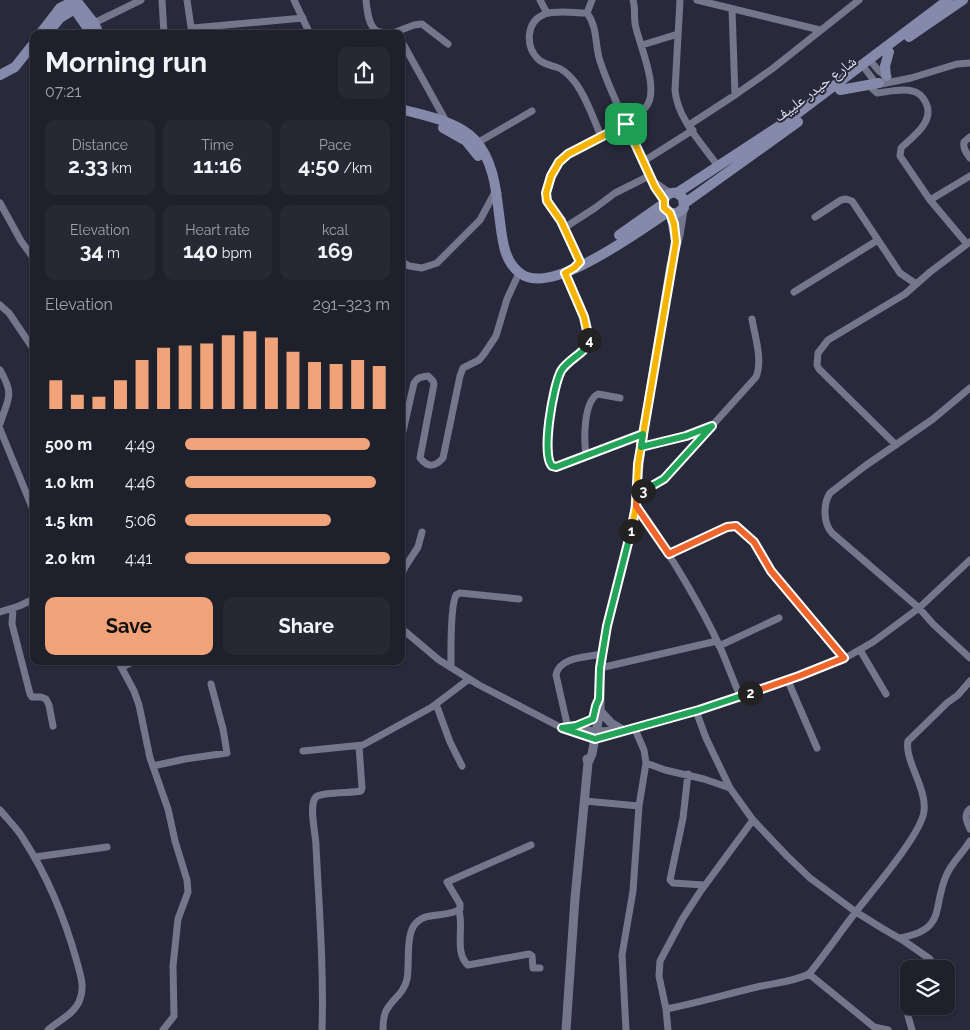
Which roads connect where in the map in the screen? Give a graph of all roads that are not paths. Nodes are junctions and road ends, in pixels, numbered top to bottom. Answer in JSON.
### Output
{"nodes":[{"id":1,"x":141,"y":0,"type":"edge"},
{"id":2,"x":162,"y":0,"type":"edge"},
{"id":3,"x":187,"y":0,"type":"edge"},
{"id":4,"x":294,"y":0,"type":"edge"},
{"id":5,"x":366,"y":0,"type":"edge"},
{"id":6,"x":540,"y":0,"type":"edge"},
{"id":7,"x":592,"y":0,"type":"edge"},
{"id":8,"x":633,"y":0,"type":"edge"},
{"id":9,"x":680,"y":0,"type":"edge"},
{"id":10,"x":697,"y":0,"type":"edge"},
{"id":11,"x":859,"y":0,"type":"edge"},
{"id":12,"x":948,"y":0,"type":"edge"},
{"id":13,"x":963,"y":0,"type":"edge"},
{"id":14,"x":75,"y":4,"type":"edge"},
{"id":15,"x":732,"y":9,"type":"junction"},
{"id":16,"x":587,"y":13,"type":"junction"},
{"id":17,"x":547,"y":14,"type":"junction"},
{"id":18,"x":303,"y":18,"type":"junction"},
{"id":19,"x":94,"y":23,"type":"junction"},
{"id":20,"x":43,"y":30,"type":"edge"},
{"id":21,"x":50,"y":30,"type":"edge"},
{"id":22,"x":90,"y":30,"type":"edge"},
{"id":23,"x":97,"y":30,"type":"edge"},
{"id":24,"x":164,"y":30,"type":"edge"},
{"id":25,"x":193,"y":30,"type":"edge"},
{"id":26,"x":201,"y":30,"type":"edge"},
{"id":27,"x":308,"y":30,"type":"edge"},
{"id":28,"x":376,"y":30,"type":"edge"},
{"id":29,"x":402,"y":30,"type":"edge"},
{"id":30,"x":820,"y":30,"type":"junction"},
{"id":31,"x":678,"y":34,"type":"junction"},
{"id":32,"x":448,"y":44,"type":"dead end"},
{"id":33,"x":642,"y":45,"type":"junction"},
{"id":34,"x":405,"y":47,"type":"edge"},
{"id":35,"x":30,"y":48,"type":"edge"},
{"id":36,"x":889,"y":52,"type":"junction"},
{"id":37,"x":30,"y":59,"type":"edge"},
{"id":38,"x":970,"y":63,"type":"edge"},
{"id":39,"x":870,"y":67,"type":"junction"},
{"id":40,"x":0,"y":75,"type":"edge"},
{"id":41,"x":887,"y":80,"type":"junction"},
{"id":42,"x":0,"y":83,"type":"edge"},
{"id":43,"x":868,"y":85,"type":"junction"},
{"id":44,"x":840,"y":90,"type":"junction"},
{"id":45,"x":735,"y":95,"type":"junction"},
{"id":46,"x":405,"y":110,"type":"edge"},
{"id":47,"x":532,"y":111,"type":"dead end"},
{"id":48,"x":621,"y":113,"type":"junction"},
{"id":49,"x":405,"y":117,"type":"edge"},
{"id":50,"x":447,"y":123,"type":"junction"},
{"id":51,"x":626,"y":124,"type":"junction"},
{"id":52,"x":691,"y":128,"type":"junction"},
{"id":53,"x":601,"y":136,"type":"junction"},
{"id":54,"x":970,"y":137,"type":"edge"},
{"id":55,"x":477,"y":143,"type":"junction"},
{"id":56,"x":970,"y":158,"type":"edge"},
{"id":57,"x":644,"y":161,"type":"junction"},
{"id":58,"x":718,"y":166,"type":"junction"},
{"id":59,"x":970,"y":176,"type":"edge"},
{"id":60,"x":653,"y":178,"type":"junction"},
{"id":61,"x":497,"y":195,"type":"junction"},
{"id":62,"x":930,"y":200,"type":"junction"},
{"id":63,"x":669,"y":202,"type":"junction"},
{"id":64,"x":0,"y":204,"type":"edge"},
{"id":65,"x":684,"y":206,"type":"junction"},
{"id":66,"x":815,"y":217,"type":"dead end"},
{"id":67,"x":564,"y":228,"type":"junction"},
{"id":68,"x":878,"y":240,"type":"junction"},
{"id":69,"x":676,"y":242,"type":"junction"},
{"id":70,"x":969,"y":243,"type":"edge"},
{"id":71,"x":30,"y":253,"type":"edge"},
{"id":72,"x":405,"y":264,"type":"edge"},
{"id":73,"x":575,"y":267,"type":"junction"},
{"id":74,"x":519,"y":273,"type":"junction"},
{"id":75,"x":916,"y":284,"type":"junction"},
{"id":76,"x":794,"y":292,"type":"dead end"},
{"id":77,"x":0,"y":305,"type":"edge"},
{"id":78,"x":752,"y":319,"type":"dead end"},
{"id":79,"x":30,"y":344,"type":"edge"},
{"id":80,"x":0,"y":370,"type":"edge"},
{"id":81,"x":970,"y":388,"type":"edge"},
{"id":82,"x":620,"y":398,"type":"dead end"},
{"id":83,"x":405,"y":422,"type":"edge"},
{"id":84,"x":0,"y":424,"type":"edge"},
{"id":85,"x":712,"y":426,"type":"junction"},
{"id":86,"x":0,"y":430,"type":"edge"},
{"id":87,"x":643,"y":434,"type":"junction"},
{"id":88,"x":896,"y":445,"type":"junction"},
{"id":89,"x":641,"y":447,"type":"junction"},
{"id":90,"x":586,"y":455,"type":"junction"},
{"id":91,"x":637,"y":493,"type":"junction"},
{"id":92,"x":30,"y":502,"type":"edge"},
{"id":93,"x":636,"y":506,"type":"junction"},
{"id":94,"x":422,"y":532,"type":"dead end"},
{"id":95,"x":669,"y":554,"type":"junction"},
{"id":96,"x":970,"y":560,"type":"edge"},
{"id":97,"x":405,"y":567,"type":"edge"},
{"id":98,"x":518,"y":599,"type":"dead end"},
{"id":99,"x":30,"y":601,"type":"edge"},
{"id":100,"x":13,"y":608,"type":"junction"},
{"id":101,"x":918,"y":608,"type":"junction"},
{"id":102,"x":0,"y":612,"type":"edge"},
{"id":103,"x":779,"y":618,"type":"dead end"},
{"id":104,"x":405,"y":631,"type":"edge"},
{"id":105,"x":718,"y":643,"type":"junction"},
{"id":106,"x":860,"y":650,"type":"junction"},
{"id":107,"x":602,"y":654,"type":"junction"},
{"id":108,"x":844,"y":658,"type":"junction"},
{"id":109,"x":970,"y":658,"type":"edge"},
{"id":110,"x":121,"y":665,"type":"edge"},
{"id":111,"x":451,"y":667,"type":"junction"},
{"id":112,"x":600,"y":668,"type":"junction"},
{"id":113,"x":469,"y":679,"type":"junction"},
{"id":114,"x":788,"y":680,"type":"junction"},
{"id":115,"x":970,"y":681,"type":"edge"},
{"id":116,"x":211,"y":684,"type":"dead end"},
{"id":117,"x":886,"y":694,"type":"dead end"},
{"id":118,"x":740,"y":696,"type":"junction"},
{"id":119,"x":599,"y":699,"type":"junction"},
{"id":120,"x":436,"y":704,"type":"junction"},
{"id":121,"x":696,"y":711,"type":"junction"},
{"id":122,"x":600,"y":712,"type":"junction"},
{"id":123,"x":593,"y":719,"type":"junction"},
{"id":124,"x":53,"y":726,"type":"dead end"},
{"id":125,"x":634,"y":727,"type":"junction"},
{"id":126,"x":567,"y":728,"type":"junction"},
{"id":127,"x":623,"y":730,"type":"junction"},
{"id":128,"x":593,"y":735,"type":"junction"},
{"id":129,"x":359,"y":746,"type":"junction"},
{"id":130,"x":817,"y":748,"type":"dead end"},
{"id":131,"x":303,"y":751,"type":"dead end"},
{"id":132,"x":646,"y":763,"type":"junction"},
{"id":133,"x":153,"y":766,"type":"junction"},
{"id":134,"x":462,"y":766,"type":"dead end"},
{"id":135,"x":688,"y":774,"type":"junction"},
{"id":136,"x":730,"y":788,"type":"junction"},
{"id":137,"x":585,"y":801,"type":"junction"},
{"id":138,"x":640,"y":806,"type":"junction"},
{"id":139,"x":970,"y":809,"type":"edge"},
{"id":140,"x":0,"y":810,"type":"edge"},
{"id":141,"x":754,"y":820,"type":"junction"},
{"id":142,"x":970,"y":829,"type":"edge"},
{"id":143,"x":970,"y":841,"type":"edge"},
{"id":144,"x":532,"y":845,"type":"dead end"},
{"id":145,"x":107,"y":847,"type":"dead end"},
{"id":146,"x":35,"y":857,"type":"junction"},
{"id":147,"x":704,"y":885,"type":"junction"},
{"id":148,"x":459,"y":910,"type":"junction"},
{"id":149,"x":856,"y":912,"type":"junction"},
{"id":150,"x":900,"y":938,"type":"junction"},
{"id":151,"x":930,"y":960,"type":"edge"},
{"id":152,"x":540,"y":968,"type":"dead end"},
{"id":153,"x":809,"y":974,"type":"junction"},
{"id":154,"x":666,"y":1009,"type":"junction"},
{"id":155,"x":908,"y":1015,"type":"edge"},
{"id":156,"x":48,"y":1030,"type":"edge"},
{"id":157,"x":163,"y":1030,"type":"edge"},
{"id":158,"x":322,"y":1030,"type":"edge"},
{"id":159,"x":383,"y":1030,"type":"edge"},
{"id":160,"x":566,"y":1030,"type":"edge"},
{"id":161,"x":626,"y":1030,"type":"edge"},
{"id":162,"x":668,"y":1030,"type":"edge"},
{"id":163,"x":888,"y":1030,"type":"edge"},
{"id":164,"x":912,"y":1030,"type":"edge"}],
"edges":[{"from":1,"to":19,"type":"street"},
{"from":2,"to":24,"type":"street"},
{"from":3,"to":25,"type":"street"},
{"from":4,"to":18,"type":"street"},
{"from":5,"to":28,"type":"street"},
{"from":6,"to":17,"type":"street"},
{"from":7,"to":16,"type":"street"},
{"from":8,"to":33,"type":"street"},
{"from":9,"to":31,"type":"street"},
{"from":10,"to":15,"type":"street"},
{"from":11,"to":30,"type":"street"},
{"from":12,"to":58,"type":"main road","name":"شارع حيدر علييف"},
{"from":13,"to":36,"type":"main road","name":"شارع حيدر علييف"},
{"from":14,"to":19,"type":"main road"},
{"from":14,"to":20,"type":"main road"},
{"from":14,"to":21,"type":"main road"},
{"from":14,"to":22,"type":"main road"},
{"from":15,"to":30,"type":"street"},
{"from":15,"to":45,"type":"street"},
{"from":16,"to":17,"type":"street"},
{"from":16,"to":48,"type":"street"},
{"from":17,"to":53,"type":"street"},
{"from":18,"to":26,"type":"street"},
{"from":18,"to":27,"type":"street"},
{"from":19,"to":23,"type":"main road"},
{"from":29,"to":32,"type":"street"},
{"from":30,"to":45,"type":"street"},
{"from":31,"to":33,"type":"street"},
{"from":31,"to":52,"type":"street"},
{"from":33,"to":48,"type":"street"},
{"from":34,"to":50,"type":"street"},
{"from":35,"to":40,"type":"main road"},
{"from":36,"to":39,"type":"main road","name":"شارع حيدر علييف"},
{"from":36,"to":41,"type":"main road"},
{"from":37,"to":42,"type":"main road"},
{"from":38,"to":41,"type":"street"},
{"from":39,"to":41,"type":"street"},
{"from":39,"to":41,"type":"street"},
{"from":39,"to":44,"type":"main road","name":"شارع حيدر علييف"},
{"from":41,"to":43,"type":"main road"},
{"from":43,"to":44,"type":"main road"},
{"from":43,"to":62,"type":"street"},
{"from":44,"to":65,"type":"main road","name":"شارع حيدر علييف"},
{"from":45,"to":52,"type":"street"},
{"from":46,"to":50,"type":"main road"},
{"from":47,"to":55,"type":"street"},
{"from":48,"to":51,"type":"street"},
{"from":49,"to":61,"type":"main road"},
{"from":50,"to":55,"type":"main road"},
{"from":51,"to":53,"type":"street"},
{"from":51,"to":57,"type":"street"},
{"from":52,"to":57,"type":"street"},
{"from":52,"to":58,"type":"street"},
{"from":53,"to":67,"type":"street"},
{"from":54,"to":56,"type":"street"},
{"from":55,"to":61,"type":"main road"},
{"from":57,"to":60,"type":"street"},
{"from":58,"to":63,"type":"main road","name":"شارع حيدر علييف"},
{"from":59,"to":62,"type":"street"},
{"from":60,"to":63,"type":"street"},
{"from":60,"to":67,"type":"street"},
{"from":61,"to":72,"type":"street"},
{"from":61,"to":74,"type":"main road"},
{"from":62,"to":70,"type":"street"},
{"from":63,"to":65,"type":"main road"},
{"from":63,"to":65,"type":"main road"},
{"from":63,"to":69,"type":"street"},
{"from":63,"to":73,"type":"main road","name":"شارع حيدر علييف"},
{"from":64,"to":71,"type":"street"},
{"from":65,"to":69,"type":"street"},
{"from":66,"to":68,"type":"street"},
{"from":67,"to":73,"type":"street"},
{"from":68,"to":75,"type":"street"},
{"from":68,"to":76,"type":"street"},
{"from":69,"to":87,"type":"street"},
{"from":70,"to":75,"type":"street"},
{"from":73,"to":74,"type":"main road"},
{"from":73,"to":90,"type":"street"},
{"from":74,"to":83,"type":"street"},
{"from":75,"to":88,"type":"street"},
{"from":77,"to":79,"type":"street"},
{"from":78,"to":85,"type":"street"},
{"from":80,"to":84,"type":"street"},
{"from":81,"to":88,"type":"street"},
{"from":82,"to":90,"type":"street"},
{"from":85,"to":89,"type":"street"},
{"from":85,"to":91,"type":"street"},
{"from":86,"to":92,"type":"street"},
{"from":87,"to":89,"type":"street"},
{"from":87,"to":90,"type":"street"},
{"from":88,"to":101,"type":"street"},
{"from":89,"to":91,"type":"street"},
{"from":91,"to":93,"type":"street"},
{"from":93,"to":95,"type":"street"},
{"from":93,"to":107,"type":"street"},
{"from":94,"to":97,"type":"street"},
{"from":95,"to":105,"type":"street"},
{"from":95,"to":108,"type":"street"},
{"from":96,"to":101,"type":"street"},
{"from":98,"to":111,"type":"street"},
{"from":99,"to":100,"type":"street"},
{"from":100,"to":102,"type":"street"},
{"from":100,"to":124,"type":"street"},
{"from":101,"to":106,"type":"street"},
{"from":101,"to":109,"type":"street"},
{"from":103,"to":105,"type":"street"},
{"from":104,"to":111,"type":"street"},
{"from":105,"to":112,"type":"street"},
{"from":105,"to":118,"type":"street"},
{"from":106,"to":108,"type":"street"},
{"from":106,"to":117,"type":"street"},
{"from":107,"to":112,"type":"street"},
{"from":107,"to":126,"type":"street"},
{"from":108,"to":114,"type":"street"},
{"from":110,"to":133,"type":"street"},
{"from":111,"to":113,"type":"street"},
{"from":112,"to":119,"type":"street"},
{"from":113,"to":120,"type":"street"},
{"from":113,"to":126,"type":"street"},
{"from":114,"to":118,"type":"street"},
{"from":114,"to":130,"type":"street"},
{"from":115,"to":149,"type":"street"},
{"from":116,"to":133,"type":"street"},
{"from":118,"to":121,"type":"street"},
{"from":119,"to":122,"type":"street"},
{"from":119,"to":123,"type":"street"},
{"from":120,"to":129,"type":"street"},
{"from":120,"to":134,"type":"street"},
{"from":121,"to":125,"type":"street"},
{"from":121,"to":136,"type":"street"},
{"from":122,"to":127,"type":"street"},
{"from":122,"to":128,"type":"street"},
{"from":123,"to":126,"type":"street"},
{"from":123,"to":128,"type":"street"},
{"from":125,"to":127,"type":"street"},
{"from":125,"to":132,"type":"street"},
{"from":126,"to":128,"type":"street"},
{"from":127,"to":128,"type":"street"},
{"from":128,"to":137,"type":"street"},
{"from":129,"to":131,"type":"street"},
{"from":129,"to":158,"type":"street"},
{"from":132,"to":135,"type":"street"},
{"from":132,"to":138,"type":"street"},
{"from":133,"to":157,"type":"street"},
{"from":135,"to":136,"type":"street"},
{"from":135,"to":147,"type":"street"},
{"from":136,"to":141,"type":"street"},
{"from":137,"to":138,"type":"street"},
{"from":137,"to":160,"type":"street"},
{"from":138,"to":161,"type":"street"},
{"from":139,"to":142,"type":"street"},
{"from":140,"to":146,"type":"street"},
{"from":141,"to":147,"type":"street"},
{"from":141,"to":149,"type":"street"},
{"from":143,"to":150,"type":"street"},
{"from":144,"to":148,"type":"street"},
{"from":145,"to":146,"type":"street"},
{"from":146,"to":156,"type":"street"},
{"from":147,"to":154,"type":"street"},
{"from":148,"to":152,"type":"street"},
{"from":148,"to":159,"type":"street"},
{"from":149,"to":150,"type":"street"},
{"from":149,"to":153,"type":"street"},
{"from":150,"to":151,"type":"street"},
{"from":153,"to":154,"type":"street"},
{"from":153,"to":163,"type":"street"},
{"from":154,"to":162,"type":"street"},
{"from":155,"to":164,"type":"street"}]}
